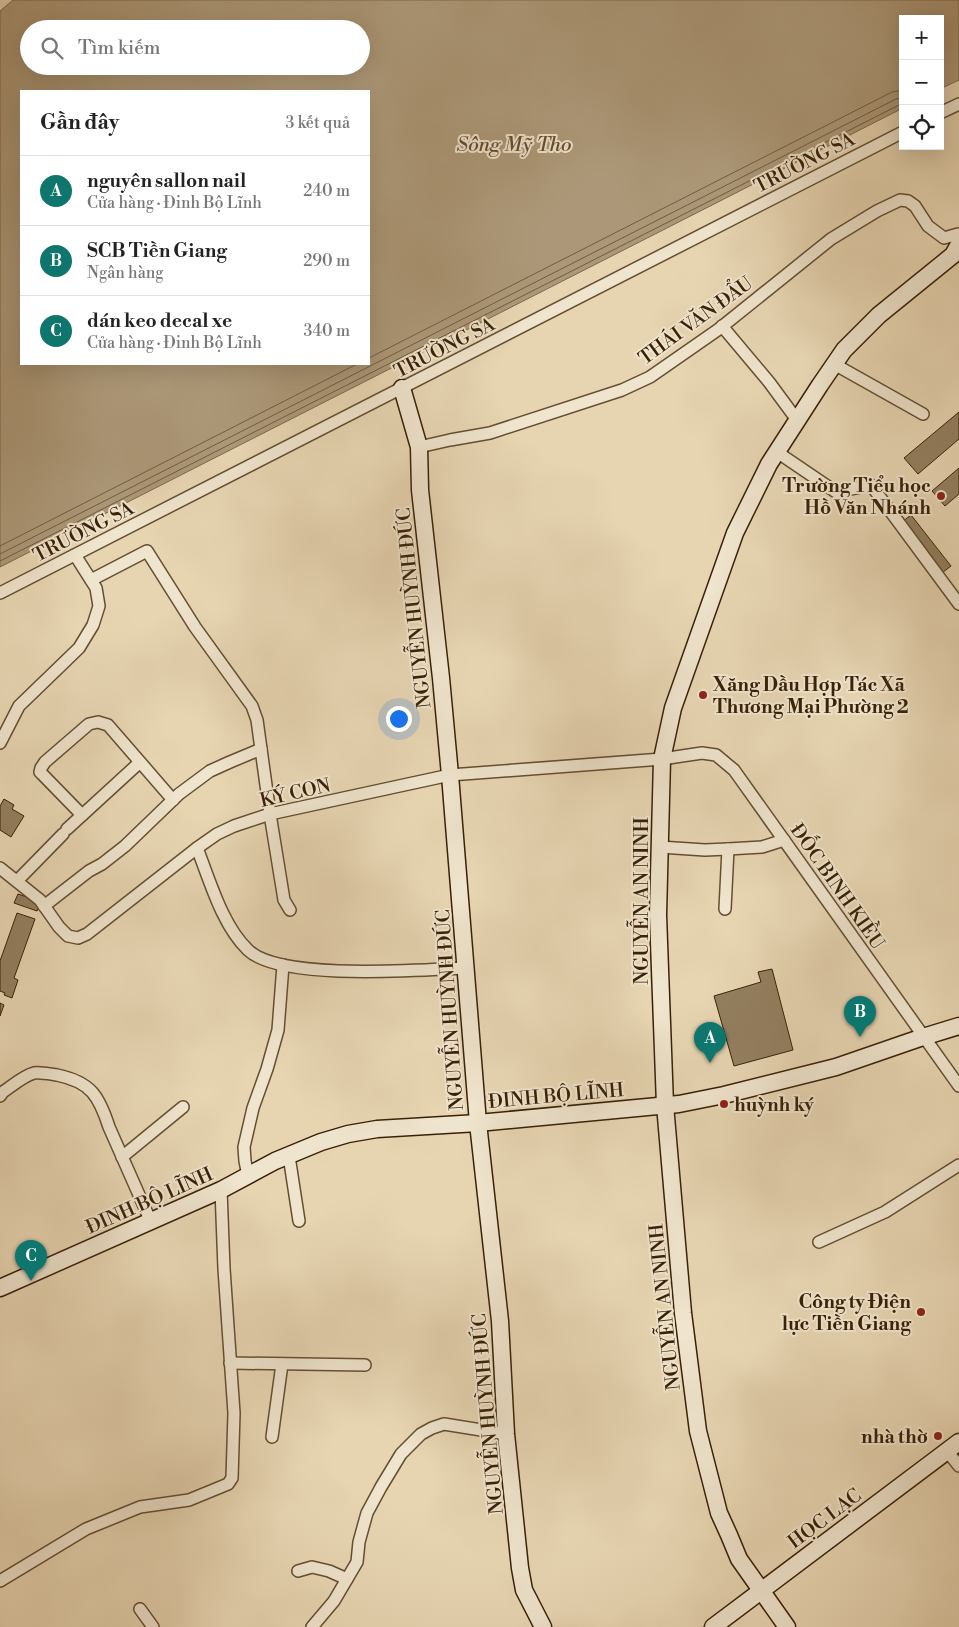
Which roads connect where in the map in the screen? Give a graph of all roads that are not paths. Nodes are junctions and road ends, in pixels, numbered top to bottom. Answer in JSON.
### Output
{"nodes":[{"id":1,"x":959,"y":104,"type":"edge"},
{"id":2,"x":944,"y":111,"type":"edge"},
{"id":3,"x":899,"y":134,"type":"edge"},
{"id":4,"x":959,"y":237,"type":"edge"},
{"id":5,"x":722,"y":326,"type":"junction"},
{"id":6,"x":834,"y":364,"type":"junction"},
{"id":7,"x":402,"y":388,"type":"junction"},
{"id":8,"x":923,"y":414,"type":"dead end"},
{"id":9,"x":798,"y":420,"type":"junction"},
{"id":10,"x":419,"y":448,"type":"junction"},
{"id":11,"x":777,"y":452,"type":"junction"},
{"id":12,"x":76,"y":555,"type":"junction"},
{"id":13,"x":91,"y":580,"type":"junction"},
{"id":14,"x":0,"y":593,"type":"edge"},
{"id":15,"x":959,"y":604,"type":"edge"},
{"id":16,"x":0,"y":743,"type":"edge"},
{"id":17,"x":261,"y":749,"type":"junction"},
{"id":18,"x":662,"y":759,"type":"junction"},
{"id":19,"x":139,"y":763,"type":"junction"},
{"id":20,"x":450,"y":775,"type":"junction"},
{"id":21,"x":173,"y":800,"type":"junction"},
{"id":22,"x":270,"y":814,"type":"junction"},
{"id":23,"x":82,"y":815,"type":"junction"},
{"id":24,"x":784,"y":840,"type":"junction"},
{"id":25,"x":660,"y":847,"type":"junction"},
{"id":26,"x":197,"y":848,"type":"junction"},
{"id":27,"x":728,"y":849,"type":"junction"},
{"id":28,"x":0,"y":868,"type":"edge"},
{"id":29,"x":17,"y":881,"type":"junction"},
{"id":30,"x":44,"y":906,"type":"junction"},
{"id":31,"x":725,"y":909,"type":"dead end"},
{"id":32,"x":290,"y":910,"type":"dead end"},
{"id":33,"x":283,"y":965,"type":"junction"},
{"id":34,"x":466,"y":968,"type":"junction"},
{"id":35,"x":959,"y":1026,"type":"edge"},
{"id":36,"x":923,"y":1037,"type":"junction"},
{"id":37,"x":959,"y":1086,"type":"edge"},
{"id":38,"x":0,"y":1096,"type":"edge"},
{"id":39,"x":665,"y":1105,"type":"junction"},
{"id":40,"x":183,"y":1107,"type":"dead end"},
{"id":41,"x":478,"y":1123,"type":"junction"},
{"id":42,"x":289,"y":1156,"type":"junction"},
{"id":43,"x":122,"y":1157,"type":"junction"},
{"id":44,"x":959,"y":1165,"type":"edge"},
{"id":45,"x":248,"y":1176,"type":"junction"},
{"id":46,"x":220,"y":1190,"type":"junction"},
{"id":47,"x":299,"y":1221,"type":"dead end"},
{"id":48,"x":151,"y":1222,"type":"junction"},
{"id":49,"x":819,"y":1242,"type":"dead end"},
{"id":50,"x":0,"y":1288,"type":"edge"},
{"id":51,"x":230,"y":1363,"type":"junction"},
{"id":52,"x":282,"y":1364,"type":"junction"},
{"id":53,"x":365,"y":1365,"type":"dead end"},
{"id":54,"x":506,"y":1434,"type":"junction"},
{"id":55,"x":272,"y":1437,"type":"dead end"},
{"id":56,"x":953,"y":1446,"type":"edge"},
{"id":57,"x":959,"y":1466,"type":"edge"},
{"id":58,"x":298,"y":1571,"type":"dead end"},
{"id":59,"x":347,"y":1579,"type":"junction"},
{"id":60,"x":0,"y":1581,"type":"edge"},
{"id":61,"x":761,"y":1590,"type":"junction"},
{"id":62,"x":140,"y":1609,"type":"dead end"},
{"id":63,"x":153,"y":1627,"type":"edge"},
{"id":64,"x":312,"y":1627,"type":"edge"},
{"id":65,"x":543,"y":1627,"type":"edge"},
{"id":66,"x":714,"y":1627,"type":"edge"},
{"id":67,"x":787,"y":1627,"type":"edge"}],
"edges":[{"from":1,"to":2,"type":"street"},
{"from":3,"to":7,"type":"street","name":"TRƯỜNG SA"},
{"from":4,"to":5,"type":"street","name":"THÁI VĂN ĐẨU"},
{"from":4,"to":6,"type":"street","name":"NGUYỄN AN NINH"},
{"from":5,"to":9,"type":"street"},
{"from":5,"to":10,"type":"street","name":"THÁI VĂN ĐẨU"},
{"from":6,"to":8,"type":"street"},
{"from":6,"to":9,"type":"street","name":"NGUYỄN AN NINH"},
{"from":7,"to":10,"type":"street","name":"NGUYỄN HUỲNH ĐỨC"},
{"from":7,"to":12,"type":"street","name":"TRƯỜNG SA"},
{"from":9,"to":11,"type":"street","name":"NGUYỄN AN NINH"},
{"from":10,"to":20,"type":"street","name":"NGUYỄN HUỲNH ĐỨC"},
{"from":11,"to":15,"type":"street"},
{"from":11,"to":18,"type":"street","name":"NGUYỄN AN NINH"},
{"from":12,"to":13,"type":"street"},
{"from":12,"to":14,"type":"street","name":"TRƯỜNG SA"},
{"from":13,"to":16,"type":"street"},
{"from":13,"to":17,"type":"street"},
{"from":17,"to":21,"type":"street"},
{"from":17,"to":22,"type":"street"},
{"from":18,"to":20,"type":"street","name":"KÝ CON"},
{"from":18,"to":24,"type":"street","name":"ĐỐC BINH KIỀU"},
{"from":18,"to":25,"type":"street","name":"NGUYỄN AN NINH"},
{"from":19,"to":21,"type":"street"},
{"from":19,"to":23,"type":"street"},
{"from":19,"to":23,"type":"street"},
{"from":20,"to":22,"type":"street","name":"KÝ CON"},
{"from":20,"to":34,"type":"street","name":"NGUYỄN HUỲNH ĐỨC"},
{"from":21,"to":30,"type":"street"},
{"from":22,"to":26,"type":"street","name":"KÝ CON"},
{"from":22,"to":32,"type":"street"},
{"from":23,"to":29,"type":"street"},
{"from":24,"to":27,"type":"street"},
{"from":24,"to":36,"type":"street","name":"ĐỐC BINH KIỀU"},
{"from":25,"to":27,"type":"street"},
{"from":25,"to":39,"type":"street","name":"NGUYỄN AN NINH"},
{"from":26,"to":30,"type":"street","name":"KÝ CON"},
{"from":26,"to":33,"type":"street"},
{"from":27,"to":31,"type":"street"},
{"from":28,"to":29,"type":"street","name":"KÝ CON"},
{"from":29,"to":30,"type":"street","name":"KÝ CON"},
{"from":33,"to":34,"type":"street"},
{"from":33,"to":45,"type":"street"},
{"from":34,"to":41,"type":"street","name":"NGUYỄN HUỲNH ĐỨC"},
{"from":35,"to":36,"type":"street","name":"ĐINH BỘ LĨNH"},
{"from":36,"to":37,"type":"street","name":"ĐỐC BINH KIỀU"},
{"from":36,"to":39,"type":"street","name":"ĐINH BỘ LĨNH"},
{"from":38,"to":43,"type":"street"},
{"from":39,"to":41,"type":"street","name":"ĐINH BỘ LĨNH"},
{"from":39,"to":61,"type":"street","name":"NGUYỄN AN NINH"},
{"from":40,"to":43,"type":"street"},
{"from":41,"to":42,"type":"street","name":"ĐINH BỘ LĨNH"},
{"from":41,"to":54,"type":"street","name":"NGUYỄN HUỲNH ĐỨC"},
{"from":42,"to":45,"type":"street","name":"ĐINH BỘ LĨNH"},
{"from":42,"to":47,"type":"street"},
{"from":43,"to":48,"type":"street"},
{"from":44,"to":49,"type":"street"},
{"from":45,"to":46,"type":"street","name":"ĐINH BỘ LĨNH"},
{"from":46,"to":48,"type":"street","name":"ĐINH BỘ LĨNH"},
{"from":46,"to":51,"type":"street"},
{"from":48,"to":50,"type":"street","name":"ĐINH BỘ LĨNH"},
{"from":51,"to":52,"type":"street"},
{"from":51,"to":60,"type":"street"},
{"from":52,"to":53,"type":"street"},
{"from":52,"to":55,"type":"street"},
{"from":54,"to":59,"type":"street"},
{"from":54,"to":65,"type":"street","name":"NGUYỄN HUỲNH ĐỨC"},
{"from":56,"to":57,"type":"street"},
{"from":56,"to":61,"type":"street","name":"HỌC LẠC"},
{"from":58,"to":59,"type":"street"},
{"from":59,"to":64,"type":"street"},
{"from":61,"to":66,"type":"street","name":"HỌC LẠC"},
{"from":61,"to":67,"type":"street","name":"NGUYỄN AN NINH"},
{"from":62,"to":63,"type":"street"}]}
